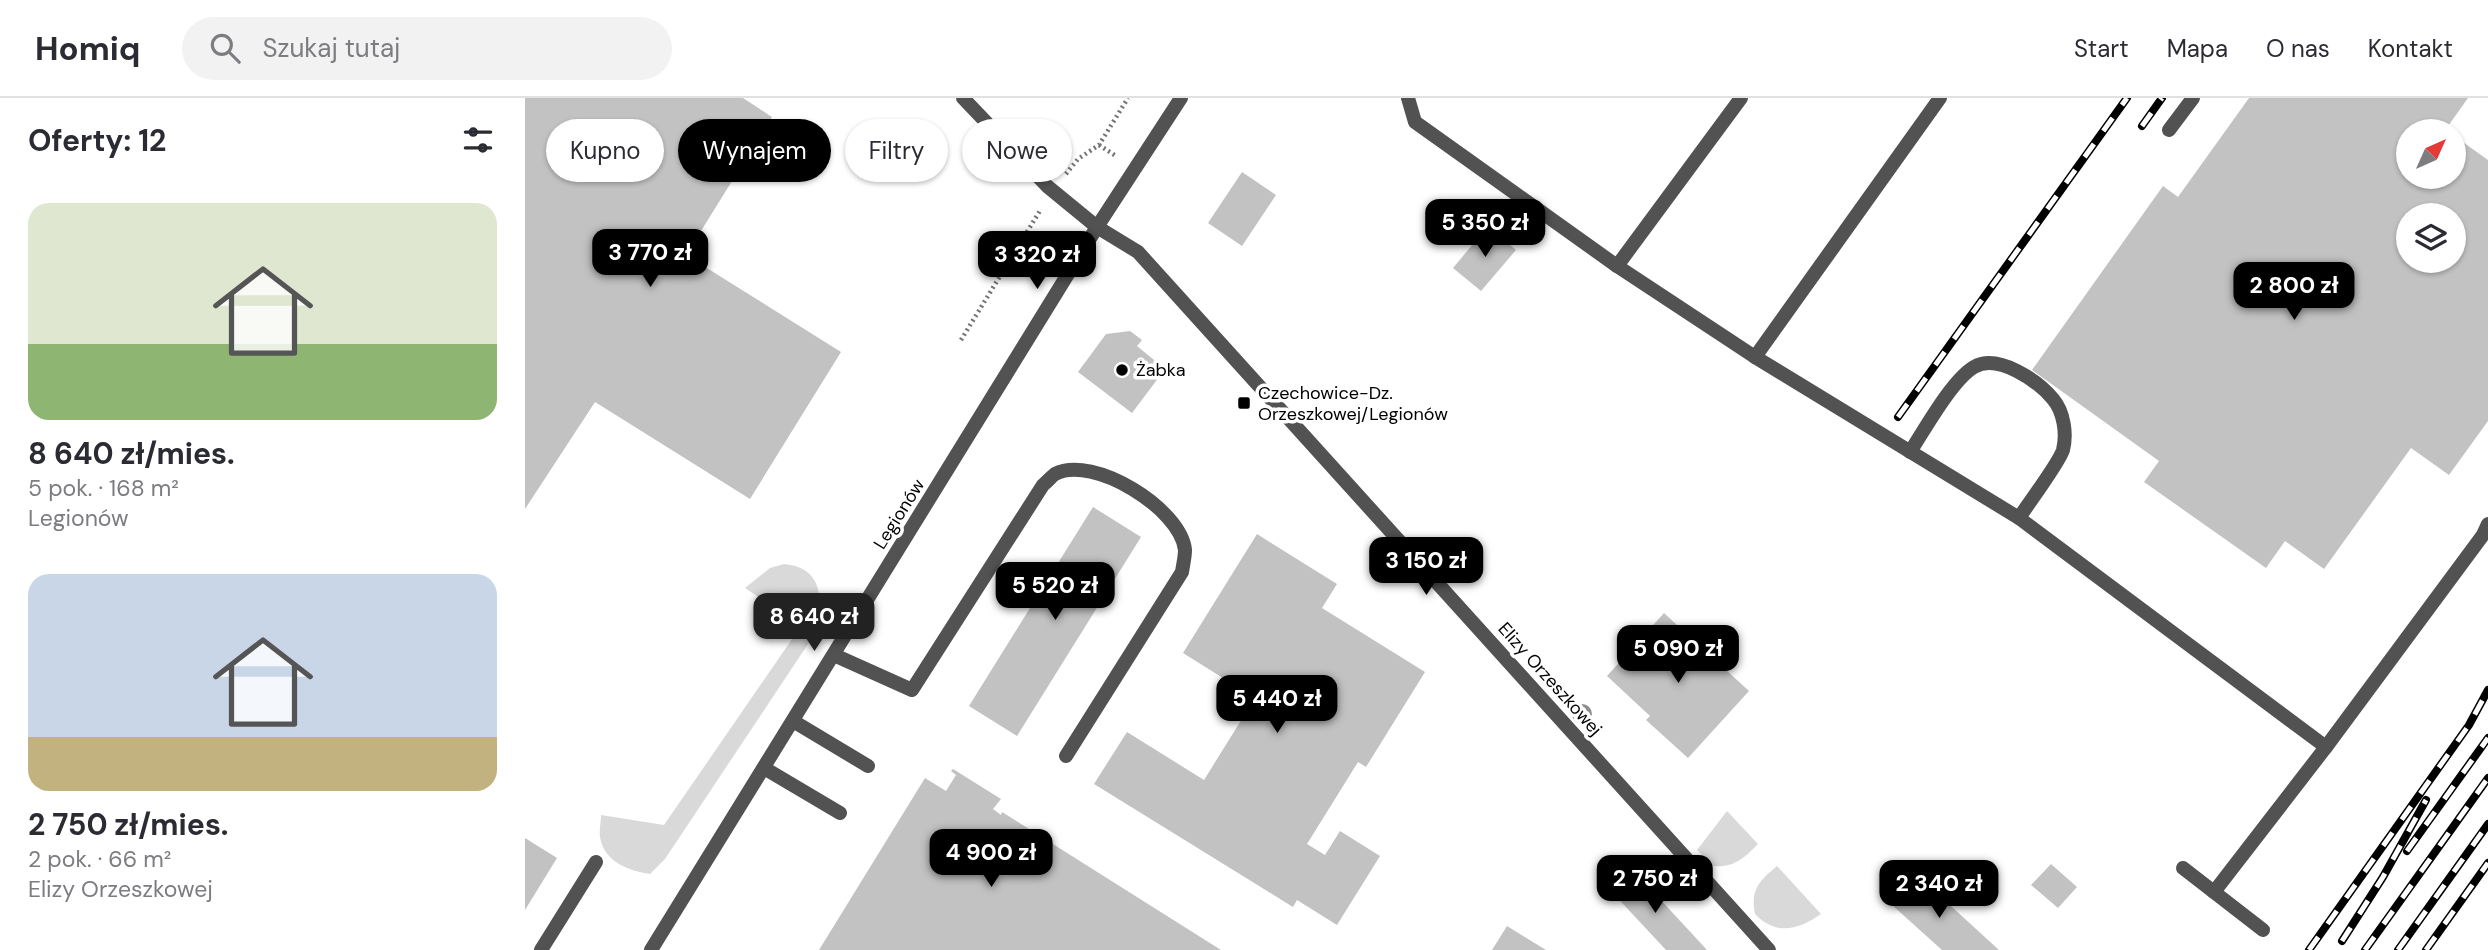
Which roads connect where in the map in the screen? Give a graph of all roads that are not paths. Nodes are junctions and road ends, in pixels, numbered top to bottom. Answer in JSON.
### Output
{"nodes":[{"id":1,"x":963,"y":98,"type":"edge"},
{"id":2,"x":1181,"y":98,"type":"edge"},
{"id":3,"x":1408,"y":98,"type":"edge"},
{"id":4,"x":1741,"y":98,"type":"edge"},
{"id":5,"x":1940,"y":98,"type":"edge"},
{"id":6,"x":2193,"y":98,"type":"edge"},
{"id":7,"x":2169,"y":130,"type":"dead end"},
{"id":8,"x":1097,"y":227,"type":"junction"},
{"id":9,"x":1616,"y":266,"type":"junction"},
{"id":10,"x":1755,"y":357,"type":"junction"},
{"id":11,"x":1910,"y":452,"type":"junction"},
{"id":12,"x":2019,"y":518,"type":"junction"},
{"id":13,"x":2488,"y":524,"type":"edge"},
{"id":14,"x":834,"y":655,"type":"junction"},
{"id":15,"x":793,"y":721,"type":"junction"},
{"id":16,"x":2326,"y":747,"type":"junction"},
{"id":17,"x":1066,"y":755,"type":"dead end"},
{"id":18,"x":868,"y":766,"type":"dead end"},
{"id":19,"x":764,"y":768,"type":"junction"},
{"id":20,"x":840,"y":813,"type":"dead end"},
{"id":21,"x":596,"y":862,"type":"dead end"},
{"id":22,"x":2183,"y":868,"type":"dead end"},
{"id":23,"x":2214,"y":892,"type":"junction"},
{"id":24,"x":2263,"y":930,"type":"dead end"},
{"id":25,"x":541,"y":950,"type":"edge"},
{"id":26,"x":651,"y":950,"type":"edge"},
{"id":27,"x":1769,"y":950,"type":"edge"}],
"edges":[{"from":1,"to":8,"type":"street","name":"Elizy Orzeszkowej"},
{"from":2,"to":8,"type":"street","name":"Legionów"},
{"from":3,"to":9,"type":"street"},
{"from":4,"to":9,"type":"street"},
{"from":5,"to":10,"type":"street"},
{"from":6,"to":7,"type":"street"},
{"from":8,"to":14,"type":"street","name":"Legionów"},
{"from":8,"to":27,"type":"street","name":"Elizy Orzeszkowej"},
{"from":9,"to":10,"type":"street"},
{"from":10,"to":11,"type":"street"},
{"from":11,"to":12,"type":"street"},
{"from":11,"to":12,"type":"street"},
{"from":12,"to":16,"type":"street"},
{"from":13,"to":16,"type":"street"},
{"from":14,"to":15,"type":"street","name":"Legionów"},
{"from":14,"to":17,"type":"street"},
{"from":15,"to":18,"type":"street"},
{"from":15,"to":19,"type":"street","name":"Legionów"},
{"from":16,"to":23,"type":"street"},
{"from":19,"to":20,"type":"street"},
{"from":19,"to":26,"type":"street","name":"Legionów"},
{"from":21,"to":25,"type":"street"},
{"from":22,"to":23,"type":"street"},
{"from":23,"to":24,"type":"street"}]}
